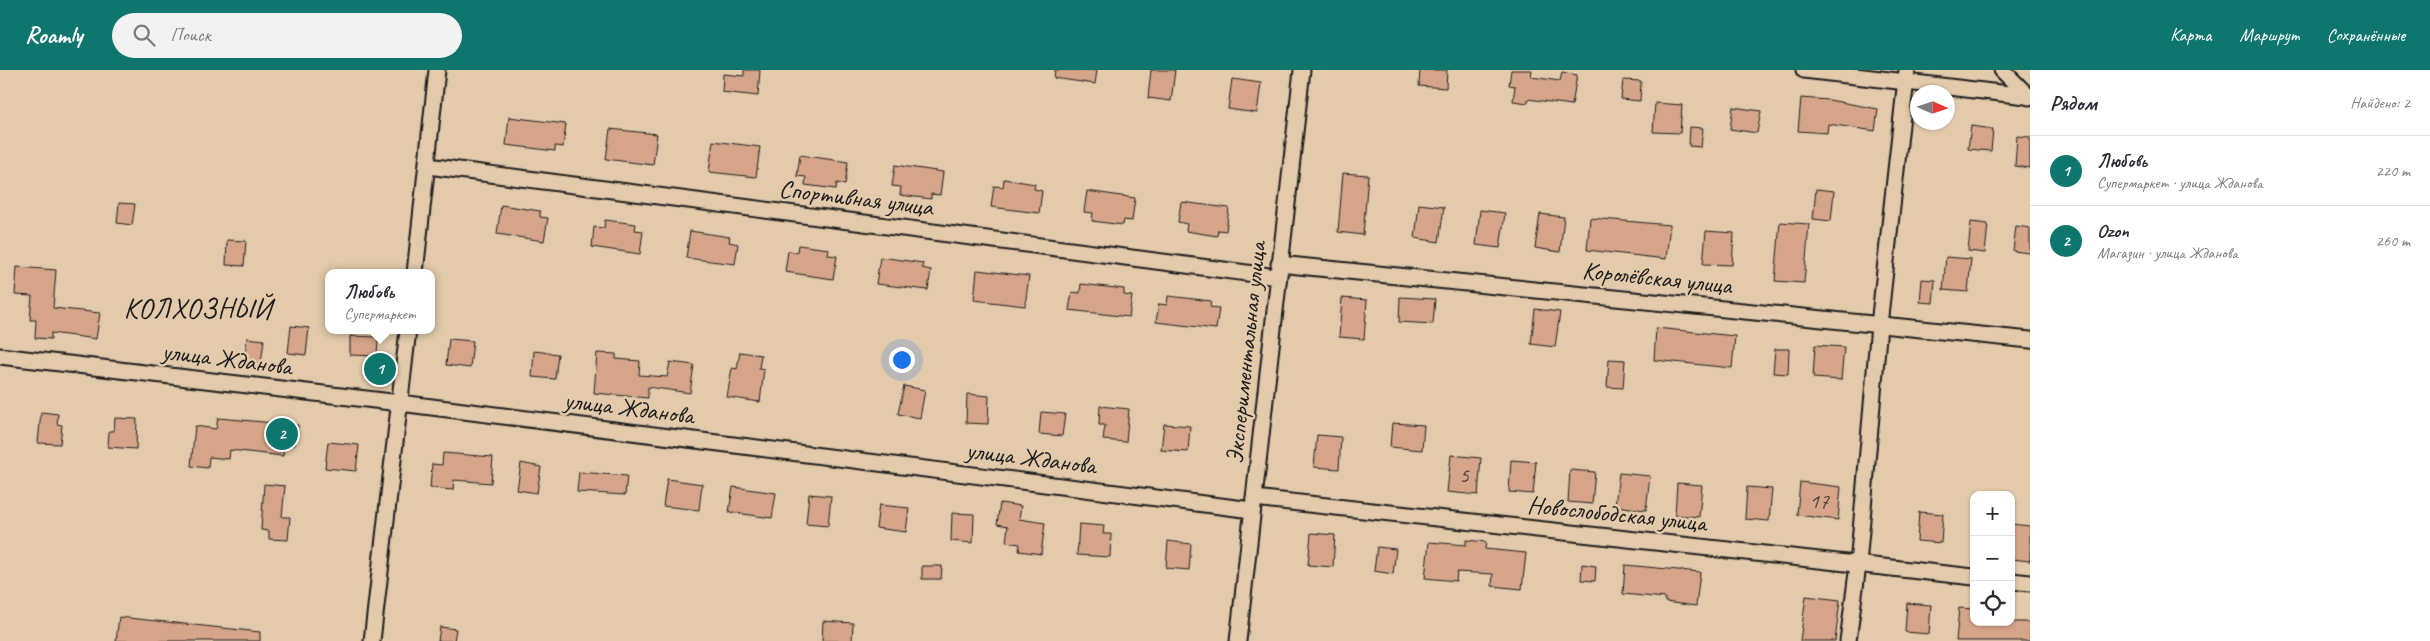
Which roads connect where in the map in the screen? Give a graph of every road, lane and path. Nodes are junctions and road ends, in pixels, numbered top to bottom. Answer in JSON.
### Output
{"nodes":[{"id":1,"x":437,"y":70,"type":"edge"},
{"id":2,"x":1302,"y":70,"type":"edge"},
{"id":3,"x":1804,"y":70,"type":"edge"},
{"id":4,"x":2002,"y":70,"type":"edge"},
{"id":5,"x":1906,"y":76,"type":"edge"},
{"id":6,"x":2028,"y":97,"type":"edge"},
{"id":7,"x":428,"y":166,"type":"junction"},
{"id":8,"x":415,"y":269,"type":"edge"},
{"id":9,"x":1279,"y":270,"type":"junction"},
{"id":10,"x":1879,"y":325,"type":"junction"},
{"id":11,"x":408,"y":334,"type":"edge"},
{"id":12,"x":2030,"y":340,"type":"edge"},
{"id":13,"x":0,"y":356,"type":"edge"},
{"id":14,"x":400,"y":403,"type":"junction"},
{"id":15,"x":1253,"y":504,"type":"junction"},
{"id":16,"x":1858,"y":565,"type":"junction"},
{"id":17,"x":1970,"y":577,"type":"edge"},
{"id":18,"x":2015,"y":581,"type":"edge"},
{"id":19,"x":2030,"y":583,"type":"edge"},
{"id":20,"x":372,"y":641,"type":"edge"},
{"id":21,"x":1238,"y":641,"type":"edge"},
{"id":22,"x":1848,"y":641,"type":"edge"}],
"edges":[{"from":1,"to":7,"type":"street"},
{"from":2,"to":9,"type":"street","name":"Экспериментальная улица"},
{"from":3,"to":5,"type":"street"},
{"from":4,"to":6,"type":"street"},
{"from":5,"to":6,"type":"street"},
{"from":5,"to":10,"type":"street"},
{"from":7,"to":8,"type":"street"},
{"from":7,"to":9,"type":"street","name":"Спортивная улица"},
{"from":9,"to":10,"type":"street","name":"Королёвская улица"},
{"from":9,"to":15,"type":"street","name":"Экспериментальная улица"},
{"from":10,"to":12,"type":"street","name":"Королёвская улица"},
{"from":10,"to":16,"type":"street"},
{"from":11,"to":14,"type":"street"},
{"from":13,"to":14,"type":"street","name":"улица Жданова"},
{"from":14,"to":15,"type":"street","name":"улица Жданова"},
{"from":14,"to":20,"type":"street"},
{"from":15,"to":16,"type":"street","name":"Новослободская улица"},
{"from":15,"to":21,"type":"street","name":"Экспериментальная улица"},
{"from":16,"to":17,"type":"street","name":"Новослободская улица"},
{"from":16,"to":22,"type":"street"},
{"from":18,"to":19,"type":"street"}]}
